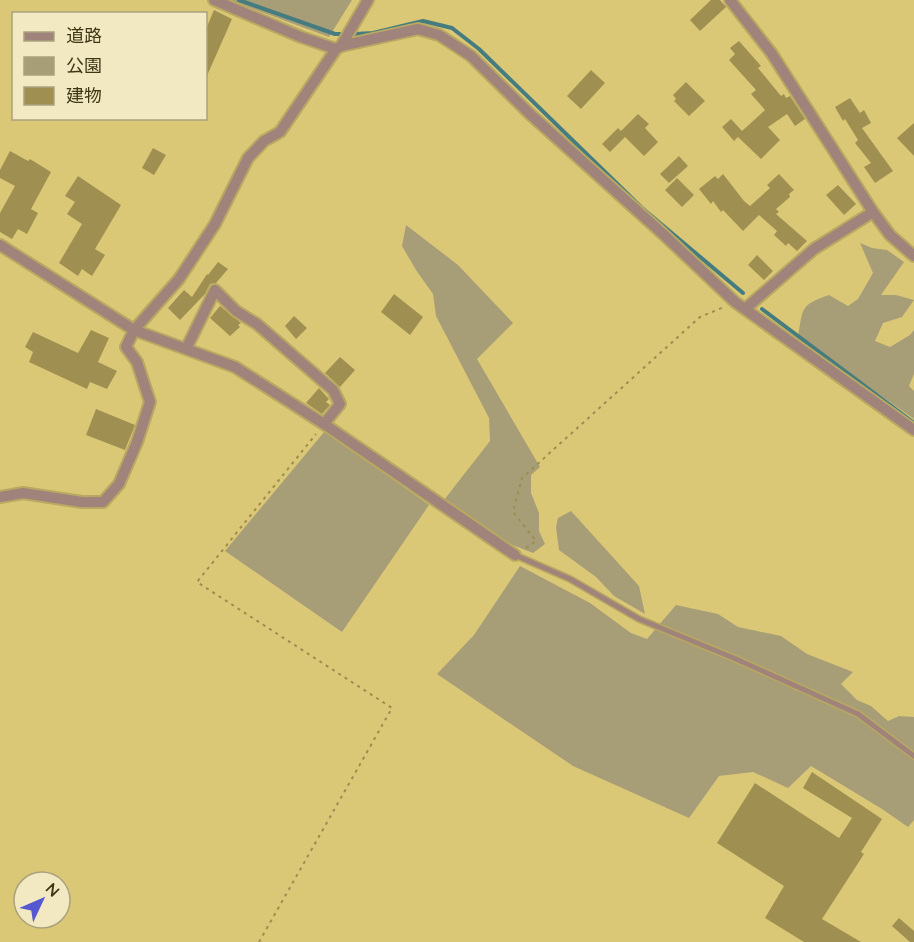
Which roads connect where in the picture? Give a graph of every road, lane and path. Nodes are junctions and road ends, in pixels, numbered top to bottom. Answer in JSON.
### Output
{"nodes":[{"id":1,"x":214,"y":0,"type":"edge"},
{"id":2,"x":368,"y":0,"type":"edge"},
{"id":3,"x":730,"y":0,"type":"edge"},
{"id":4,"x":339,"y":47,"type":"junction"},
{"id":5,"x":873,"y":212,"type":"junction"},
{"id":6,"x":0,"y":245,"type":"edge"},
{"id":7,"x":914,"y":256,"type":"edge"},
{"id":8,"x":735,"y":302,"type":"junction"},
{"id":9,"x":745,"y":309,"type":"junction"},
{"id":10,"x":134,"y":330,"type":"junction"},
{"id":11,"x":186,"y":349,"type":"junction"},
{"id":12,"x":324,"y":424,"type":"junction"},
{"id":13,"x":914,"y":430,"type":"edge"},
{"id":14,"x":0,"y":497,"type":"edge"},
{"id":15,"x":515,"y":555,"type":"junction"},
{"id":16,"x":914,"y":756,"type":"edge"},
{"id":17,"x":259,"y":942,"type":"edge"}],
"edges":[{"from":1,"to":4,"type":"street"},
{"from":2,"to":4,"type":"street"},
{"from":3,"to":5,"type":"street"},
{"from":4,"to":8,"type":"street"},
{"from":4,"to":10,"type":"street"},
{"from":5,"to":7,"type":"street"},
{"from":5,"to":9,"type":"street"},
{"from":6,"to":10,"type":"street"},
{"from":8,"to":9,"type":"street"},
{"from":8,"to":15,"type":"path"},
{"from":9,"to":13,"type":"street"},
{"from":10,"to":11,"type":"street"},
{"from":10,"to":14,"type":"street"},
{"from":11,"to":12,"type":"street"},
{"from":11,"to":12,"type":"street"},
{"from":12,"to":15,"type":"street"},
{"from":12,"to":17,"type":"path"},
{"from":15,"to":16,"type":"lane"}]}
